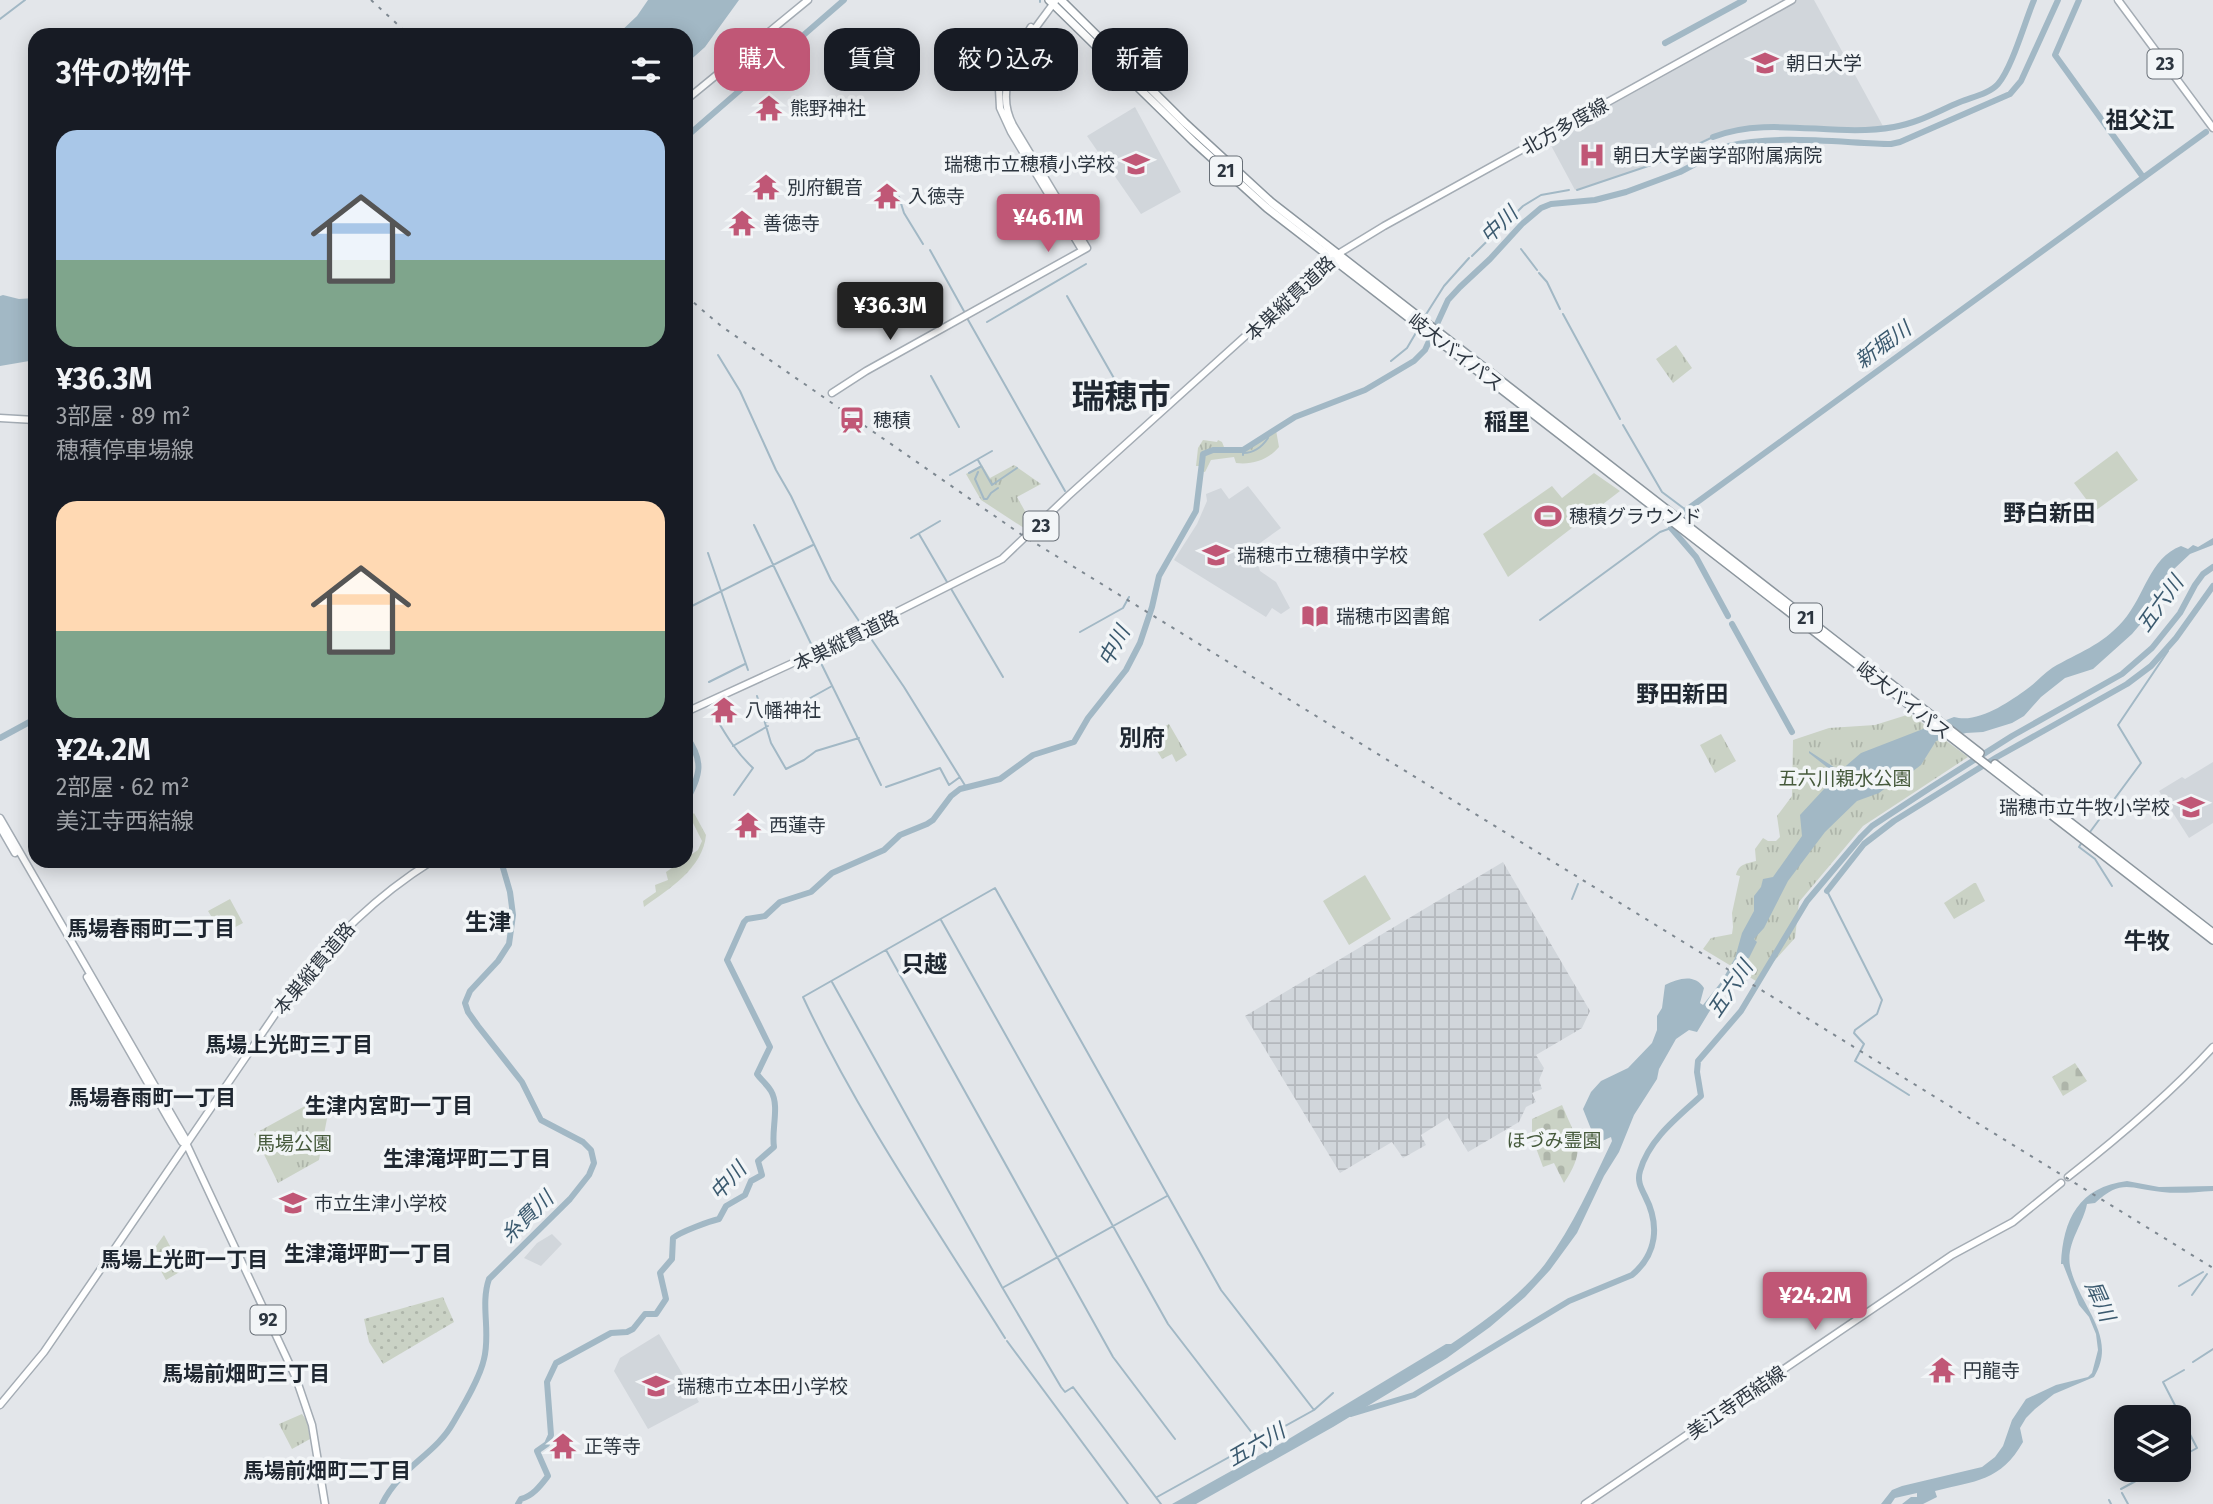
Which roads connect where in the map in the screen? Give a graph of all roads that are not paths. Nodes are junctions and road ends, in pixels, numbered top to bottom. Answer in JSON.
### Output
{"nodes":[{"id":1,"x":808,"y":0,"type":"edge"},
{"id":2,"x":1792,"y":0,"type":"edge"},
{"id":3,"x":2118,"y":0,"type":"edge"},
{"id":4,"x":1054,"y":1,"type":"edge"},
{"id":5,"x":693,"y":94,"type":"edge"},
{"id":6,"x":2213,"y":128,"type":"edge"},
{"id":7,"x":1335,"y":256,"type":"junction"},
{"id":8,"x":832,"y":393,"type":"dead end"},
{"id":9,"x":0,"y":418,"type":"edge"},
{"id":10,"x":28,"y":420,"type":"edge"},
{"id":11,"x":693,"y":711,"type":"edge"},
{"id":12,"x":1994,"y":767,"type":"junction"},
{"id":13,"x":0,"y":818,"type":"edge"},
{"id":14,"x":0,"y":827,"type":"edge"},
{"id":15,"x":28,"y":867,"type":"edge"},
{"id":16,"x":29,"y":868,"type":"edge"},
{"id":17,"x":416,"y":868,"type":"edge"},
{"id":18,"x":422,"y":868,"type":"edge"},
{"id":19,"x":2213,"y":933,"type":"edge"},
{"id":20,"x":2213,"y":940,"type":"edge"},
{"id":21,"x":2213,"y":1048,"type":"edge"},
{"id":22,"x":185,"y":1141,"type":"junction"},
{"id":23,"x":2068,"y":1177,"type":"dead end"},
{"id":24,"x":2061,"y":1183,"type":"dead end"},
{"id":25,"x":0,"y":1402,"type":"edge"},
{"id":26,"x":325,"y":1504,"type":"edge"},
{"id":27,"x":1585,"y":1504,"type":"edge"}],
"edges":[{"from":1,"to":5,"type":"main road"},
{"from":2,"to":7,"type":"main road","name":"北方多度線","number":"23"},
{"from":3,"to":6,"type":"main road","number":"23"},
{"from":4,"to":7,"type":"highway","name":"岐大バイパス","number":"21"},
{"from":4,"to":8,"type":"main road"},
{"from":7,"to":11,"type":"main road","name":"本巣縦貫道路","number":"23"},
{"from":7,"to":12,"type":"highway","name":"岐大バイパス","number":"21"},
{"from":9,"to":10,"type":"main road"},
{"from":12,"to":19,"type":"highway","name":"岐大バイパス","number":"21"},
{"from":12,"to":20,"type":"highway","name":"岐大バイパス","number":"21"},
{"from":13,"to":15,"type":"main road","number":"92"},
{"from":14,"to":22,"type":"main road","number":"92"},
{"from":16,"to":22,"type":"main road","number":"92"},
{"from":17,"to":22,"type":"main road","name":"本巣縦貫道路"},
{"from":18,"to":22,"type":"main road","name":"本巣縦貫道路"},
{"from":21,"to":23,"type":"main road"},
{"from":22,"to":25,"type":"main road","name":"本巣縦貫道路"},
{"from":22,"to":26,"type":"main road","number":"92"},
{"from":24,"to":27,"type":"main road","name":"美江寺西結線"}]}
